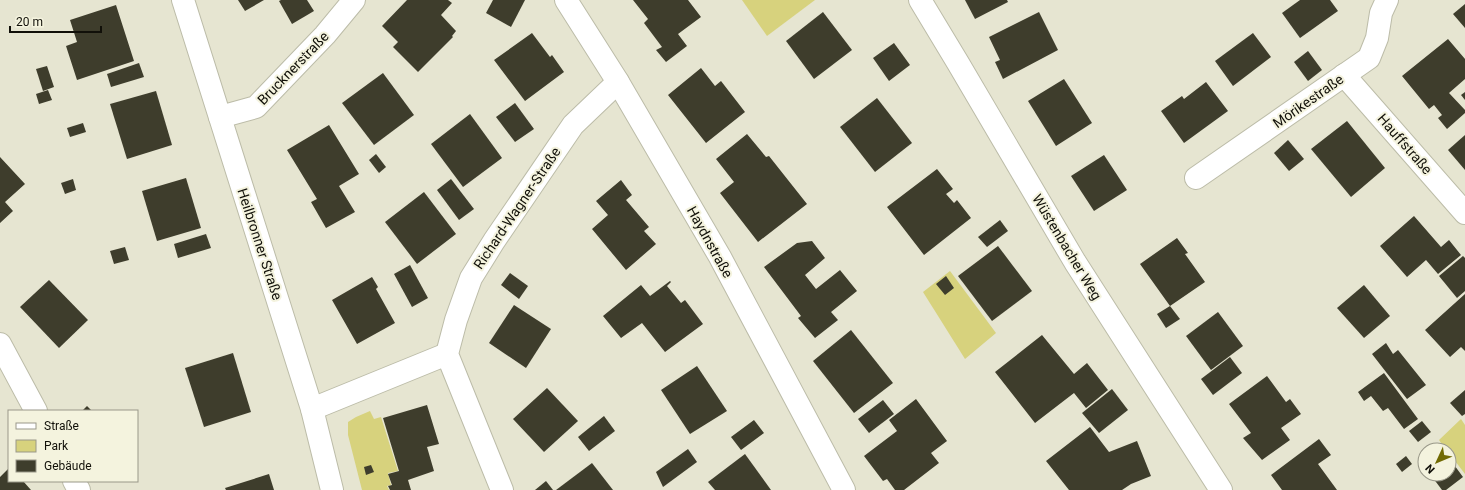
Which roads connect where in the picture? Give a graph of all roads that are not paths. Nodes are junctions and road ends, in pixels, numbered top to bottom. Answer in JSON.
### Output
{"nodes":[{"id":1,"x":183,"y":0,"type":"edge"},
{"id":2,"x":354,"y":0,"type":"edge"},
{"id":3,"x":566,"y":0,"type":"edge"},
{"id":4,"x":920,"y":0,"type":"edge"},
{"id":5,"x":1379,"y":4,"type":"edge"},
{"id":6,"x":1344,"y":75,"type":"junction"},
{"id":7,"x":618,"y":82,"type":"junction"},
{"id":8,"x":220,"y":117,"type":"junction"},
{"id":9,"x":1196,"y":178,"type":"dead end"},
{"id":10,"x":1465,"y":213,"type":"edge"},
{"id":11,"x":0,"y":344,"type":"edge"},
{"id":12,"x":447,"y":354,"type":"junction"},
{"id":13,"x":312,"y":409,"type":"junction"},
{"id":14,"x":35,"y":410,"type":"edge"},
{"id":15,"x":332,"y":490,"type":"edge"},
{"id":16,"x":502,"y":490,"type":"edge"},
{"id":17,"x":844,"y":490,"type":"edge"},
{"id":18,"x":1221,"y":490,"type":"edge"}],
"edges":[{"from":1,"to":8,"type":"street","name":"Heilbronner Straße"},
{"from":2,"to":8,"type":"street","name":"Brucknerstraße"},
{"from":3,"to":7,"type":"street","name":"Haydnstraße"},
{"from":4,"to":18,"type":"street","name":"Wüstenbacher Weg"},
{"from":5,"to":6,"type":"street","name":"Mörikestraße"},
{"from":6,"to":9,"type":"street","name":"Mörikestraße"},
{"from":6,"to":10,"type":"street","name":"Hauffstraße"},
{"from":7,"to":12,"type":"street","name":"Richard-Wagner-Straße"},
{"from":7,"to":17,"type":"street","name":"Haydnstraße"},
{"from":8,"to":13,"type":"street","name":"Heilbronner Straße"},
{"from":11,"to":14,"type":"street"},
{"from":12,"to":13,"type":"street"},
{"from":12,"to":16,"type":"street"},
{"from":13,"to":15,"type":"street","name":"Heilbronner Straße"}]}
